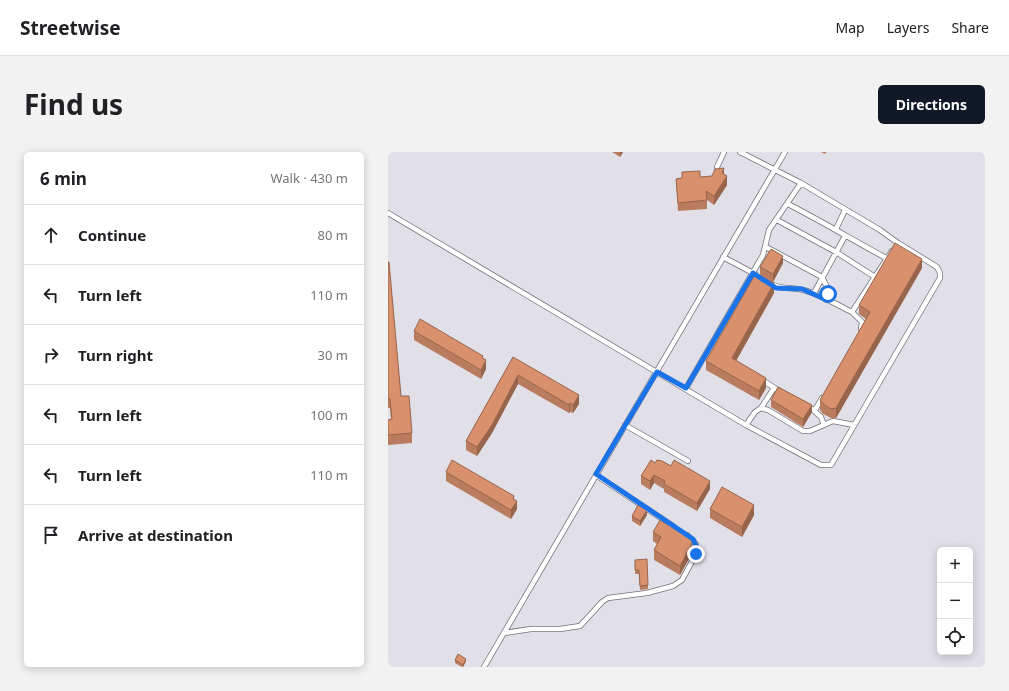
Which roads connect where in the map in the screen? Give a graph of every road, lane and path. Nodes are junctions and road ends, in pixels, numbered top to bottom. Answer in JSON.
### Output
{"nodes":[{"id":1,"x":724,"y":152,"type":"edge"},
{"id":2,"x":740,"y":152,"type":"edge"},
{"id":3,"x":785,"y":152,"type":"edge"},
{"id":4,"x":717,"y":167,"type":"edge"},
{"id":5,"x":774,"y":171,"type":"junction"},
{"id":6,"x":801,"y":183,"type":"junction"},
{"id":7,"x":788,"y":204,"type":"junction"},
{"id":8,"x":845,"y":210,"type":"junction"},
{"id":9,"x":388,"y":213,"type":"edge"},
{"id":10,"x":777,"y":220,"type":"junction"},
{"id":11,"x":836,"y":229,"type":"junction"},
{"id":12,"x":845,"y":236,"type":"junction"},
{"id":13,"x":898,"y":243,"type":"junction"},
{"id":14,"x":766,"y":247,"type":"junction"},
{"id":15,"x":836,"y":252,"type":"junction"},
{"id":16,"x":723,"y":257,"type":"junction"},
{"id":17,"x":886,"y":258,"type":"junction"},
{"id":18,"x":753,"y":273,"type":"junction"},
{"id":19,"x":759,"y":277,"type":"edge"},
{"id":20,"x":822,"y":277,"type":"junction"},
{"id":21,"x":875,"y":277,"type":"junction"},
{"id":22,"x":764,"y":280,"type":"edge"},
{"id":23,"x":814,"y":293,"type":"junction"},
{"id":24,"x":827,"y":300,"type":"junction"},
{"id":25,"x":852,"y":312,"type":"junction"},
{"id":26,"x":857,"y":336,"type":"edge"},
{"id":27,"x":657,"y":372,"type":"junction"},
{"id":28,"x":757,"y":376,"type":"edge"},
{"id":29,"x":686,"y":388,"type":"junction"},
{"id":30,"x":774,"y":388,"type":"junction"},
{"id":31,"x":826,"y":390,"type":"edge"},
{"id":32,"x":788,"y":395,"type":"edge"},
{"id":33,"x":808,"y":406,"type":"edge"},
{"id":34,"x":761,"y":408,"type":"junction"},
{"id":35,"x":815,"y":410,"type":"junction"},
{"id":36,"x":625,"y":425,"type":"junction"},
{"id":37,"x":746,"y":425,"type":"junction"},
{"id":38,"x":824,"y":425,"type":"junction"},
{"id":39,"x":854,"y":425,"type":"junction"},
{"id":40,"x":688,"y":461,"type":"dead end"},
{"id":41,"x":596,"y":474,"type":"junction"},
{"id":42,"x":504,"y":633,"type":"junction"},
{"id":43,"x":484,"y":667,"type":"edge"}],
"edges":[{"from":1,"to":4,"type":"lane"},
{"from":2,"to":5,"type":"lane"},
{"from":3,"to":5,"type":"lane"},
{"from":5,"to":6,"type":"lane"},
{"from":5,"to":16,"type":"lane"},
{"from":6,"to":7,"type":"lane"},
{"from":6,"to":8,"type":"lane"},
{"from":7,"to":10,"type":"lane"},
{"from":7,"to":11,"type":"lane"},
{"from":8,"to":11,"type":"lane"},
{"from":8,"to":13,"type":"lane"},
{"from":9,"to":27,"type":"lane"},
{"from":10,"to":14,"type":"lane"},
{"from":10,"to":15,"type":"lane"},
{"from":11,"to":12,"type":"lane"},
{"from":12,"to":15,"type":"lane"},
{"from":12,"to":17,"type":"lane"},
{"from":13,"to":17,"type":"lane"},
{"from":13,"to":39,"type":"lane"},
{"from":14,"to":18,"type":"lane"},
{"from":14,"to":20,"type":"lane"},
{"from":15,"to":20,"type":"lane"},
{"from":15,"to":21,"type":"lane"},
{"from":16,"to":18,"type":"lane"},
{"from":16,"to":27,"type":"lane"},
{"from":17,"to":21,"type":"lane"},
{"from":18,"to":19,"type":"lane"},
{"from":18,"to":29,"type":"lane"},
{"from":20,"to":23,"type":"lane"},
{"from":20,"to":24,"type":"lane"},
{"from":21,"to":25,"type":"lane"},
{"from":22,"to":23,"type":"lane"},
{"from":23,"to":24,"type":"lane"},
{"from":24,"to":25,"type":"lane"},
{"from":25,"to":26,"type":"lane"},
{"from":27,"to":29,"type":"lane"},
{"from":27,"to":36,"type":"lane"},
{"from":28,"to":30,"type":"lane"},
{"from":29,"to":37,"type":"lane"},
{"from":30,"to":32,"type":"lane"},
{"from":30,"to":34,"type":"lane"},
{"from":31,"to":35,"type":"lane"},
{"from":33,"to":35,"type":"lane"},
{"from":34,"to":37,"type":"lane"},
{"from":34,"to":38,"type":"lane"},
{"from":35,"to":38,"type":"lane"},
{"from":36,"to":40,"type":"lane"},
{"from":36,"to":41,"type":"lane"},
{"from":37,"to":39,"type":"lane"},
{"from":38,"to":39,"type":"lane"},
{"from":41,"to":42,"type":"lane"},
{"from":41,"to":42,"type":"lane"},
{"from":42,"to":43,"type":"lane"}]}
